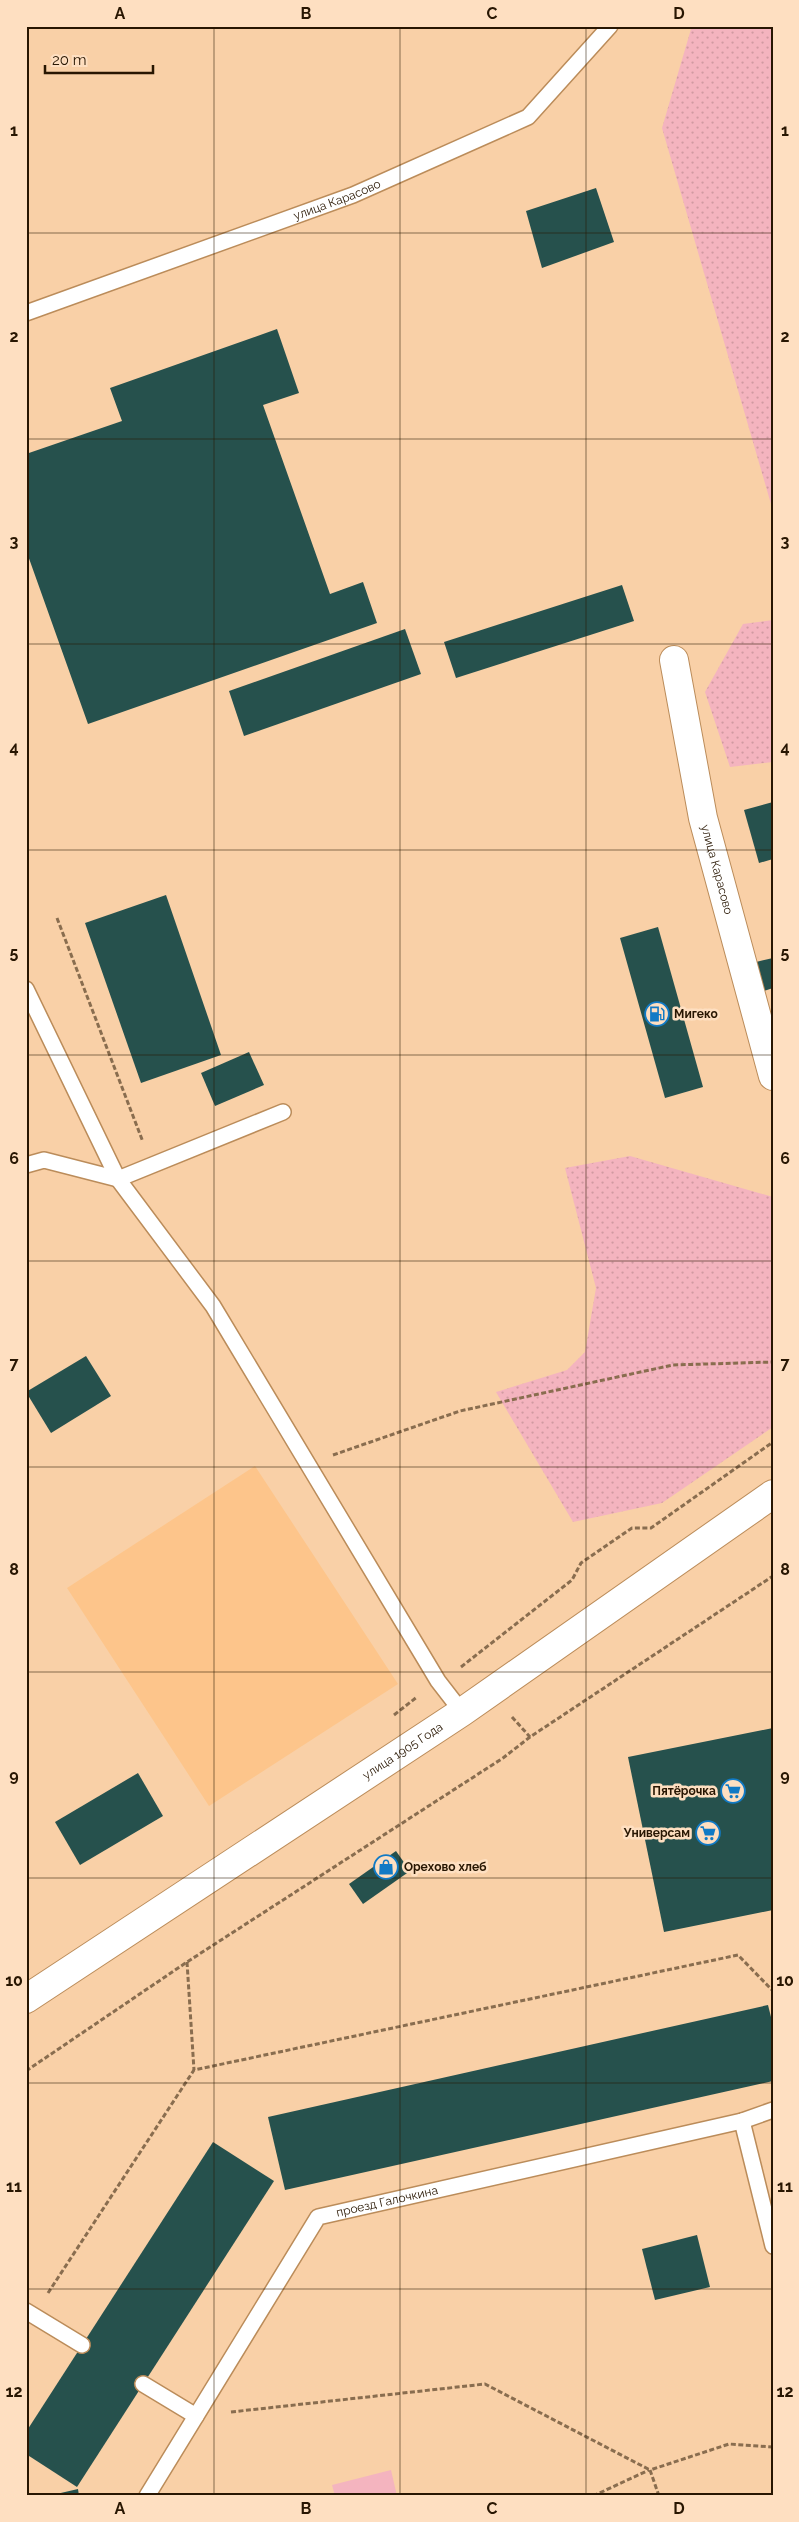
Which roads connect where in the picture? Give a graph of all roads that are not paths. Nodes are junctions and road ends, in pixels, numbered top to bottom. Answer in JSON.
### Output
{"nodes":[{"id":1,"x":610,"y":26,"type":"edge"},
{"id":2,"x":26,"y":313,"type":"edge"},
{"id":3,"x":674,"y":660,"type":"dead end"},
{"id":4,"x":26,"y":989,"type":"edge"},
{"id":5,"x":773,"y":1076,"type":"edge"},
{"id":6,"x":283,"y":1112,"type":"dead end"},
{"id":7,"x":26,"y":1165,"type":"edge"},
{"id":8,"x":118,"y":1179,"type":"junction"},
{"id":9,"x":773,"y":1494,"type":"edge"},
{"id":10,"x":462,"y":1712,"type":"junction"},
{"id":11,"x":26,"y":1999,"type":"edge"},
{"id":12,"x":773,"y":2110,"type":"edge"},
{"id":13,"x":742,"y":2121,"type":"junction"},
{"id":14,"x":773,"y":2246,"type":"edge"},
{"id":15,"x":30,"y":2313,"type":"edge"},
{"id":16,"x":82,"y":2345,"type":"dead end"},
{"id":17,"x":143,"y":2384,"type":"dead end"},
{"id":18,"x":196,"y":2416,"type":"junction"},
{"id":19,"x":147,"y":2496,"type":"edge"}],
"edges":[{"from":1,"to":2,"type":"lane","name":"улица Карасово"},
{"from":3,"to":5,"type":"street","name":"улица Карасово"},
{"from":4,"to":8,"type":"lane"},
{"from":6,"to":8,"type":"lane"},
{"from":7,"to":8,"type":"lane"},
{"from":8,"to":10,"type":"lane"},
{"from":9,"to":10,"type":"street","name":"улица 1905 Года"},
{"from":10,"to":11,"type":"street","name":"улица 1905 Года"},
{"from":12,"to":13,"type":"lane","name":"проезд Галочкина"},
{"from":13,"to":14,"type":"lane"},
{"from":13,"to":18,"type":"lane","name":"проезд Галочкина"},
{"from":15,"to":16,"type":"lane"},
{"from":17,"to":18,"type":"lane"},
{"from":18,"to":19,"type":"lane","name":"проезд Галочкина"}]}
